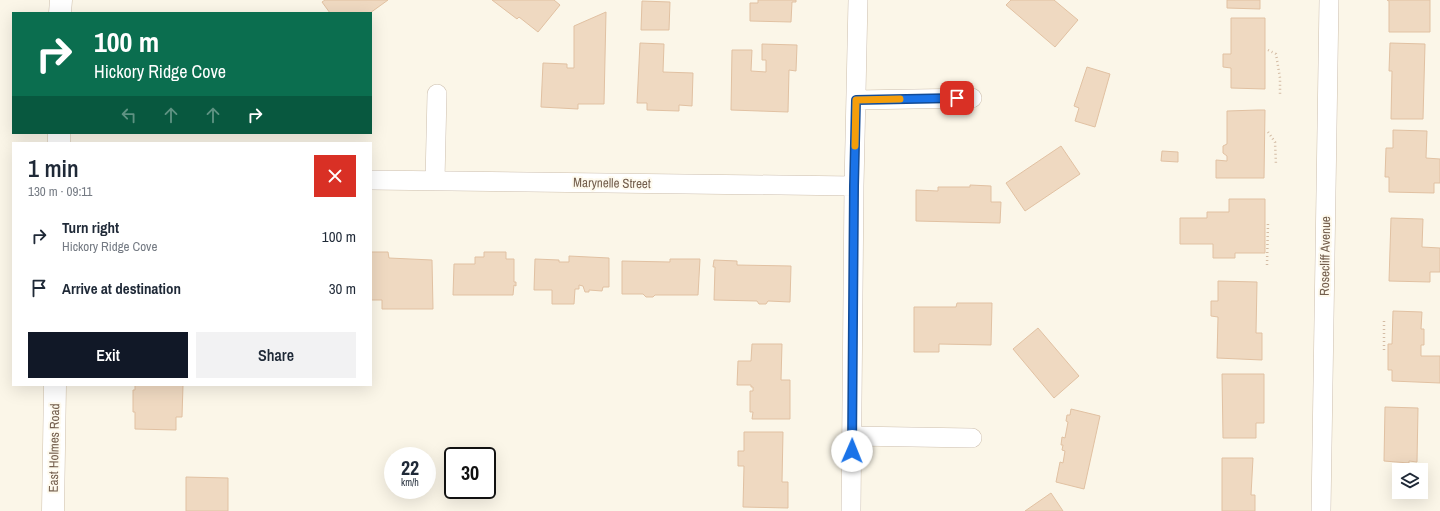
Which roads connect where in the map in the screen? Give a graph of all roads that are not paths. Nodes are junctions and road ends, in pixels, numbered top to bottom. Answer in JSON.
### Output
{"nodes":[{"id":1,"x":61,"y":0,"type":"edge"},
{"id":2,"x":858,"y":0,"type":"edge"},
{"id":3,"x":1329,"y":0,"type":"edge"},
{"id":4,"x":60,"y":12,"type":"edge"},
{"id":5,"x":437,"y":94,"type":"dead end"},
{"id":6,"x":972,"y":98,"type":"dead end"},
{"id":7,"x":856,"y":100,"type":"junction"},
{"id":8,"x":372,"y":180,"type":"edge"},
{"id":9,"x":435,"y":180,"type":"junction"},
{"id":10,"x":854,"y":186,"type":"junction"},
{"id":11,"x":55,"y":386,"type":"edge"},
{"id":12,"x":852,"y":436,"type":"junction"},
{"id":13,"x":972,"y":438,"type":"dead end"},
{"id":14,"x":53,"y":511,"type":"edge"},
{"id":15,"x":851,"y":511,"type":"edge"},
{"id":16,"x":1321,"y":511,"type":"edge"}],
"edges":[{"from":1,"to":4,"type":"main road"},
{"from":2,"to":7,"type":"street"},
{"from":3,"to":16,"type":"street","name":"Rosecliff Avenue"},
{"from":5,"to":9,"type":"street"},
{"from":6,"to":7,"type":"street"},
{"from":7,"to":10,"type":"street"},
{"from":8,"to":9,"type":"street","name":"Marynelle Street"},
{"from":9,"to":10,"type":"street","name":"Marynelle Street"},
{"from":10,"to":12,"type":"street"},
{"from":11,"to":14,"type":"main road","name":"East Holmes Road"},
{"from":12,"to":13,"type":"street"},
{"from":12,"to":15,"type":"street"}]}
